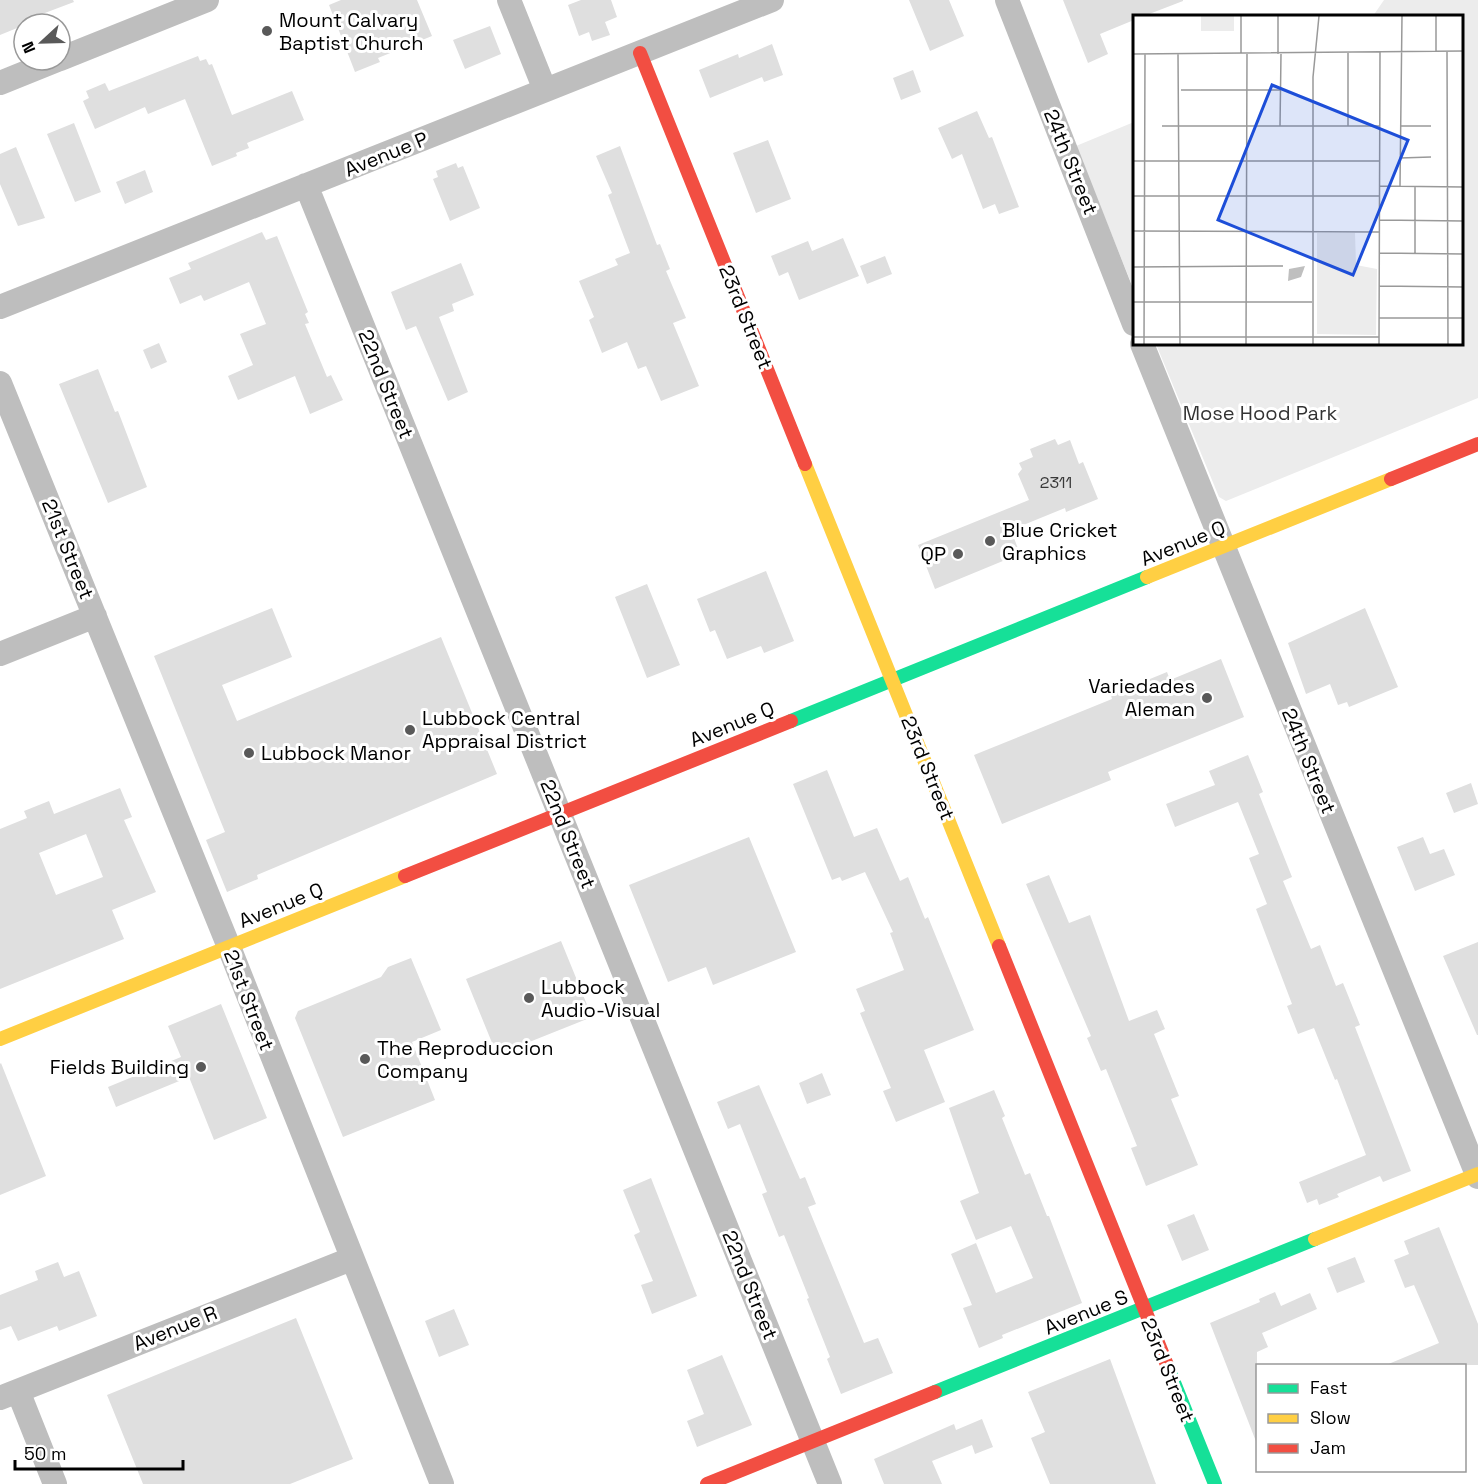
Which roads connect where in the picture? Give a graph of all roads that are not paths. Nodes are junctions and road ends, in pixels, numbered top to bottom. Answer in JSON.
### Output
{"nodes":[{"id":1,"x":509,"y":0,"type":"edge"},
{"id":2,"x":772,"y":0,"type":"edge"},
{"id":3,"x":1007,"y":0,"type":"edge"},
{"id":4,"x":201,"y":1,"type":"edge"},
{"id":5,"x":72,"y":53,"type":"edge"},
{"id":6,"x":640,"y":53,"type":"junction"},
{"id":7,"x":27,"y":72,"type":"edge"},
{"id":8,"x":0,"y":83,"type":"edge"},
{"id":9,"x":545,"y":90,"type":"junction"},
{"id":10,"x":306,"y":185,"type":"junction"},
{"id":11,"x":0,"y":307,"type":"edge"},
{"id":12,"x":1133,"y":321,"type":"edge"},
{"id":13,"x":1142,"y":345,"type":"edge"},
{"id":14,"x":0,"y":383,"type":"edge"},
{"id":15,"x":1478,"y":444,"type":"edge"},
{"id":16,"x":1222,"y":548,"type":"junction"},
{"id":17,"x":95,"y":616,"type":"junction"},
{"id":18,"x":0,"y":654,"type":"edge"},
{"id":19,"x":893,"y":680,"type":"junction"},
{"id":20,"x":560,"y":814,"type":"junction"},
{"id":21,"x":229,"y":947,"type":"junction"},
{"id":22,"x":0,"y":1039,"type":"edge"},
{"id":23,"x":1478,"y":1175,"type":"edge"},
{"id":24,"x":351,"y":1258,"type":"junction"},
{"id":25,"x":1144,"y":1310,"type":"junction"},
{"id":26,"x":9,"y":1395,"type":"edge"},
{"id":27,"x":813,"y":1443,"type":"junction"},
{"id":28,"x":56,"y":1484,"type":"edge"},
{"id":29,"x":442,"y":1484,"type":"edge"},
{"id":30,"x":707,"y":1484,"type":"edge"},
{"id":31,"x":830,"y":1484,"type":"edge"},
{"id":32,"x":1215,"y":1484,"type":"edge"}],
"edges":[{"from":1,"to":9,"type":"street"},
{"from":2,"to":6,"type":"street","name":"Avenue P"},
{"from":3,"to":12,"type":"street","name":"24th Street"},
{"from":4,"to":5,"type":"street"},
{"from":6,"to":9,"type":"street","name":"Avenue P"},
{"from":6,"to":19,"type":"main road","name":"23rd Street"},
{"from":7,"to":8,"type":"street"},
{"from":9,"to":10,"type":"street","name":"Avenue P"},
{"from":10,"to":11,"type":"street","name":"Avenue P"},
{"from":10,"to":20,"type":"street","name":"22nd Street"},
{"from":13,"to":16,"type":"street","name":"24th Street"},
{"from":14,"to":17,"type":"street","name":"21st Street"},
{"from":15,"to":16,"type":"main road","name":"Avenue Q"},
{"from":16,"to":19,"type":"main road","name":"Avenue Q"},
{"from":16,"to":23,"type":"street","name":"24th Street"},
{"from":17,"to":18,"type":"street"},
{"from":17,"to":21,"type":"street","name":"21st Street"},
{"from":19,"to":20,"type":"main road","name":"Avenue Q"},
{"from":19,"to":25,"type":"main road","name":"23rd Street"},
{"from":20,"to":21,"type":"main road","name":"Avenue Q"},
{"from":20,"to":27,"type":"street","name":"22nd Street"},
{"from":21,"to":22,"type":"main road","name":"Avenue Q"},
{"from":21,"to":24,"type":"street","name":"21st Street"},
{"from":23,"to":25,"type":"main road","name":"Avenue S"},
{"from":24,"to":26,"type":"street","name":"Avenue R"},
{"from":24,"to":29,"type":"street","name":"21st Street"},
{"from":25,"to":27,"type":"main road","name":"Avenue S"},
{"from":25,"to":32,"type":"main road","name":"23rd Street"},
{"from":26,"to":28,"type":"street"},
{"from":27,"to":30,"type":"main road","name":"Avenue S"},
{"from":27,"to":31,"type":"street","name":"22nd Street"}]}
